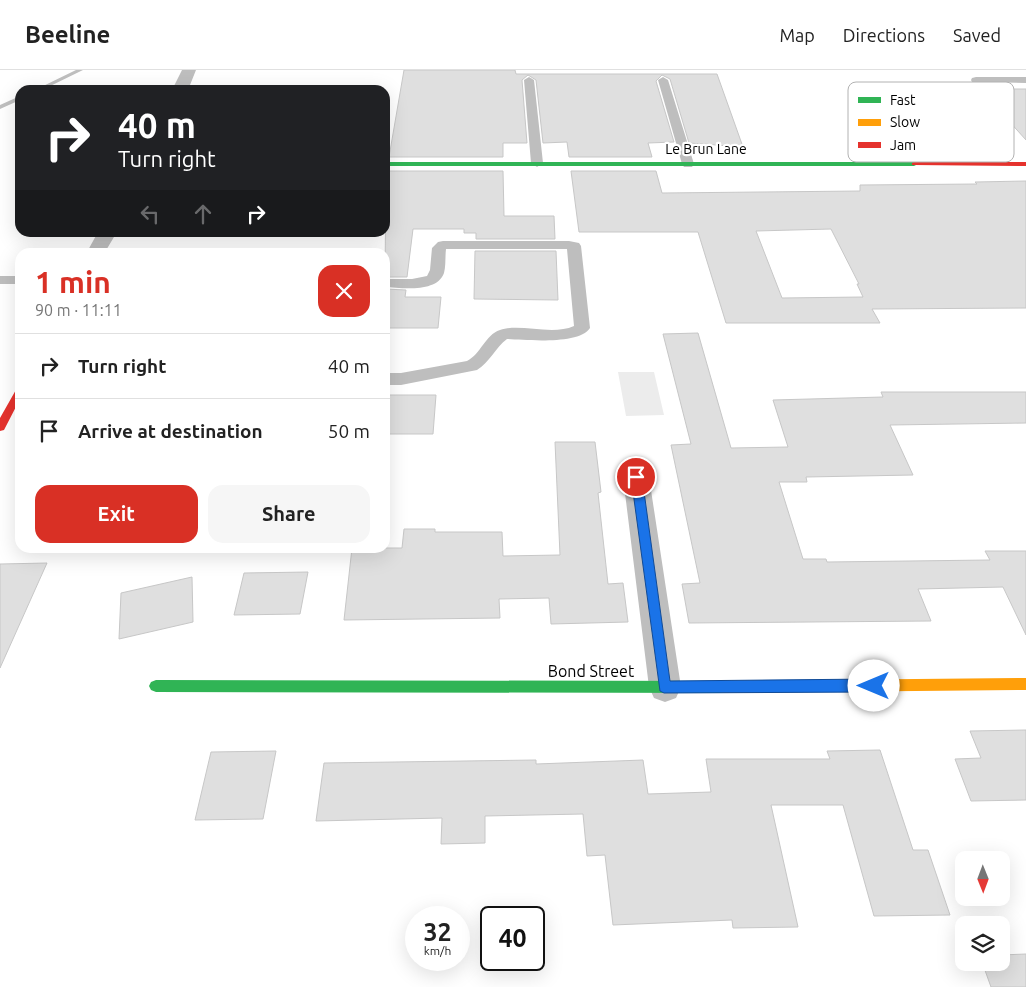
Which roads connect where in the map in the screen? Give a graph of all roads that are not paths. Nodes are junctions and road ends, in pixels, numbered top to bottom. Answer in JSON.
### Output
{"nodes":[{"id":1,"x":189,"y":70,"type":"edge"},
{"id":2,"x":529,"y":80,"type":"dead end"},
{"id":3,"x":663,"y":80,"type":"dead end"},
{"id":4,"x":976,"y":80,"type":"dead end"},
{"id":5,"x":1026,"y":80,"type":"edge"},
{"id":6,"x":182,"y":85,"type":"edge"},
{"id":7,"x":537,"y":163,"type":"junction"},
{"id":8,"x":390,"y":164,"type":"edge"},
{"id":9,"x":688,"y":164,"type":"junction"},
{"id":10,"x":1026,"y":164,"type":"edge"},
{"id":11,"x":105,"y":237,"type":"edge"},
{"id":12,"x":98,"y":248,"type":"edge"},
{"id":13,"x":0,"y":280,"type":"edge"},
{"id":14,"x":15,"y":280,"type":"edge"},
{"id":15,"x":390,"y":283,"type":"edge"},
{"id":16,"x":390,"y":379,"type":"edge"},
{"id":17,"x":15,"y":399,"type":"edge"},
{"id":18,"x":0,"y":426,"type":"edge"},
{"id":19,"x":636,"y":477,"type":"dead end"},
{"id":20,"x":1026,"y":684,"type":"edge"},
{"id":21,"x":156,"y":686,"type":"dead end"},
{"id":22,"x":664,"y":687,"type":"junction"}],
"edges":[{"from":1,"to":6,"type":"street"},
{"from":2,"to":7,"type":"lane"},
{"from":3,"to":9,"type":"lane"},
{"from":4,"to":5,"type":"lane"},
{"from":7,"to":8,"type":"street","name":"Le Brun Lane"},
{"from":7,"to":9,"type":"street","name":"Le Brun Lane"},
{"from":9,"to":10,"type":"street","name":"Le Brun Lane"},
{"from":11,"to":12,"type":"street"},
{"from":13,"to":14,"type":"lane"},
{"from":15,"to":16,"type":"lane"},
{"from":17,"to":18,"type":"street"},
{"from":19,"to":22,"type":"street"},
{"from":20,"to":22,"type":"street","name":"Bond Street"},
{"from":21,"to":22,"type":"street","name":"Bond Street"}]}
